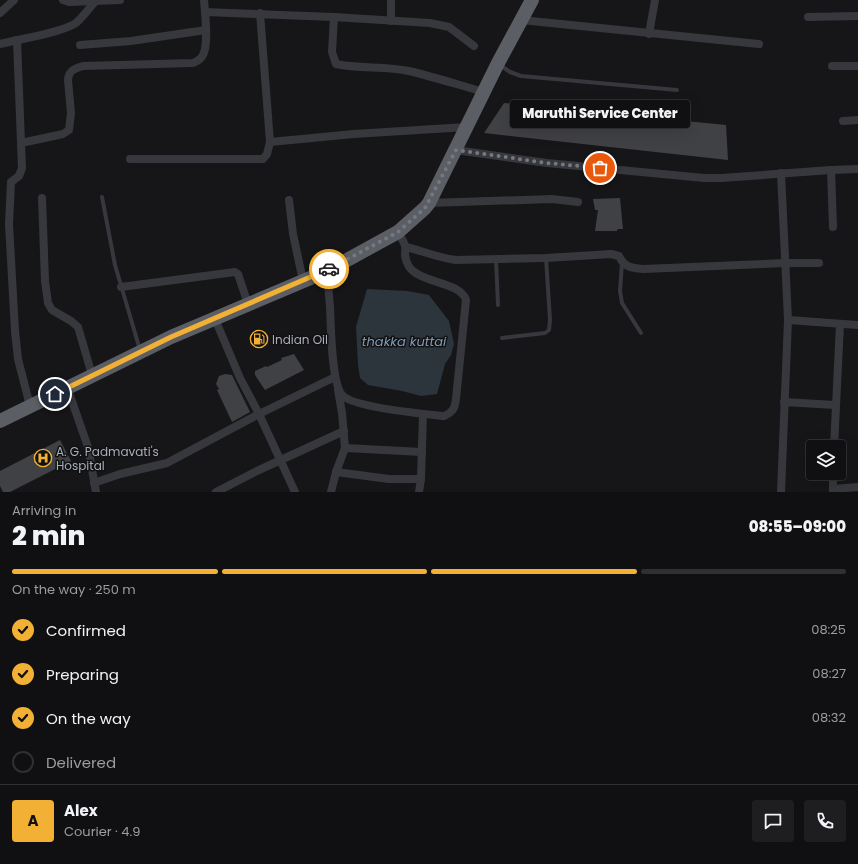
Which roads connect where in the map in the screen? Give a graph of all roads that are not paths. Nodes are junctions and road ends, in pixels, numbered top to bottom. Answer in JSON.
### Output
{"nodes":[{"id":1,"x":14,"y":0,"type":"edge"},
{"id":2,"x":63,"y":0,"type":"edge"},
{"id":3,"x":120,"y":0,"type":"edge"},
{"id":4,"x":204,"y":0,"type":"edge"},
{"id":5,"x":391,"y":0,"type":"edge"},
{"id":6,"x":532,"y":0,"type":"edge"},
{"id":7,"x":655,"y":0,"type":"edge"},
{"id":8,"x":95,"y":2,"type":"junction"},
{"id":9,"x":205,"y":12,"type":"junction"},
{"id":10,"x":0,"y":13,"type":"edge"},
{"id":11,"x":260,"y":13,"type":"junction"},
{"id":12,"x":858,"y":16,"type":"edge"},
{"id":13,"x":334,"y":17,"type":"junction"},
{"id":14,"x":808,"y":17,"type":"dead end"},
{"id":15,"x":521,"y":20,"type":"junction"},
{"id":16,"x":391,"y":21,"type":"junction"},
{"id":17,"x":206,"y":30,"type":"junction"},
{"id":18,"x":649,"y":34,"type":"junction"},
{"id":19,"x":17,"y":40,"type":"junction"},
{"id":20,"x":0,"y":44,"type":"edge"},
{"id":21,"x":759,"y":44,"type":"dead end"},
{"id":22,"x":80,"y":45,"type":"dead end"},
{"id":23,"x":474,"y":46,"type":"dead end"},
{"id":24,"x":498,"y":64,"type":"junction"},
{"id":25,"x":832,"y":66,"type":"dead end"},
{"id":26,"x":858,"y":66,"type":"edge"},
{"id":27,"x":677,"y":90,"type":"dead end"},
{"id":28,"x":484,"y":92,"type":"junction"},
{"id":29,"x":858,"y":120,"type":"edge"},
{"id":30,"x":843,"y":121,"type":"dead end"},
{"id":31,"x":466,"y":127,"type":"junction"},
{"id":32,"x":270,"y":142,"type":"junction"},
{"id":33,"x":21,"y":143,"type":"junction"},
{"id":34,"x":456,"y":150,"type":"junction"},
{"id":35,"x":130,"y":159,"type":"dead end"},
{"id":36,"x":858,"y":169,"type":"edge"},
{"id":37,"x":831,"y":170,"type":"junction"},
{"id":38,"x":781,"y":173,"type":"junction"},
{"id":39,"x":102,"y":197,"type":"dead end"},
{"id":40,"x":42,"y":198,"type":"dead end"},
{"id":41,"x":289,"y":200,"type":"dead end"},
{"id":42,"x":578,"y":202,"type":"dead end"},
{"id":43,"x":429,"y":203,"type":"junction"},
{"id":44,"x":833,"y":226,"type":"dead end"},
{"id":45,"x":398,"y":232,"type":"junction"},
{"id":46,"x":406,"y":247,"type":"junction"},
{"id":47,"x":546,"y":258,"type":"junction"},
{"id":48,"x":496,"y":259,"type":"junction"},
{"id":49,"x":622,"y":263,"type":"junction"},
{"id":50,"x":785,"y":263,"type":"junction"},
{"id":51,"x":819,"y":264,"type":"dead end"},
{"id":52,"x":327,"y":271,"type":"junction"},
{"id":53,"x":303,"y":281,"type":"junction"},
{"id":54,"x":121,"y":287,"type":"junction"},
{"id":55,"x":248,"y":304,"type":"junction"},
{"id":56,"x":498,"y":304,"type":"dead end"},
{"id":57,"x":215,"y":319,"type":"junction"},
{"id":58,"x":788,"y":320,"type":"junction"},
{"id":59,"x":840,"y":324,"type":"junction"},
{"id":60,"x":858,"y":325,"type":"edge"},
{"id":61,"x":642,"y":333,"type":"dead end"},
{"id":62,"x":502,"y":338,"type":"dead end"},
{"id":63,"x":140,"y":352,"type":"junction"},
{"id":64,"x":92,"y":375,"type":"junction"},
{"id":65,"x":336,"y":377,"type":"junction"},
{"id":66,"x":67,"y":387,"type":"junction"},
{"id":67,"x":338,"y":387,"type":"junction"},
{"id":68,"x":784,"y":402,"type":"junction"},
{"id":69,"x":835,"y":405,"type":"junction"},
{"id":70,"x":30,"y":406,"type":"junction"},
{"id":71,"x":259,"y":414,"type":"junction"},
{"id":72,"x":423,"y":414,"type":"junction"},
{"id":73,"x":0,"y":420,"type":"edge"},
{"id":74,"x":344,"y":431,"type":"junction"},
{"id":75,"x":834,"y":440,"type":"edge"},
{"id":76,"x":345,"y":448,"type":"junction"},
{"id":77,"x":422,"y":452,"type":"junction"},
{"id":78,"x":281,"y":460,"type":"junction"},
{"id":79,"x":336,"y":472,"type":"junction"},
{"id":80,"x":421,"y":479,"type":"junction"},
{"id":81,"x":833,"y":480,"type":"edge"},
{"id":82,"x":94,"y":483,"type":"junction"},
{"id":83,"x":858,"y":487,"type":"edge"},
{"id":84,"x":833,"y":491,"type":"edge"},
{"id":85,"x":96,"y":492,"type":"edge"},
{"id":86,"x":216,"y":492,"type":"edge"},
{"id":87,"x":296,"y":492,"type":"edge"},
{"id":88,"x":331,"y":492,"type":"edge"},
{"id":89,"x":419,"y":492,"type":"edge"},
{"id":90,"x":781,"y":492,"type":"edge"}],
"edges":[{"from":1,"to":10,"type":"street"},
{"from":2,"to":8,"type":"street"},
{"from":3,"to":8,"type":"street"},
{"from":4,"to":9,"type":"street"},
{"from":5,"to":16,"type":"street"},
{"from":6,"to":15,"type":"highway"},
{"from":7,"to":18,"type":"street"},
{"from":8,"to":19,"type":"street"},
{"from":9,"to":11,"type":"street"},
{"from":9,"to":17,"type":"street"},
{"from":11,"to":13,"type":"street"},
{"from":11,"to":32,"type":"street"},
{"from":12,"to":14,"type":"street"},
{"from":13,"to":16,"type":"street"},
{"from":13,"to":28,"type":"street"},
{"from":15,"to":18,"type":"street"},
{"from":15,"to":24,"type":"highway"},
{"from":16,"to":23,"type":"street"},
{"from":17,"to":22,"type":"street"},
{"from":17,"to":33,"type":"street"},
{"from":18,"to":21,"type":"street"},
{"from":19,"to":20,"type":"street"},
{"from":19,"to":33,"type":"street"},
{"from":24,"to":27,"type":"lane"},
{"from":24,"to":28,"type":"highway"},
{"from":25,"to":26,"type":"street"},
{"from":28,"to":31,"type":"highway"},
{"from":29,"to":30,"type":"street"},
{"from":31,"to":32,"type":"street"},
{"from":31,"to":34,"type":"highway"},
{"from":32,"to":35,"type":"street"},
{"from":33,"to":70,"type":"street"},
{"from":34,"to":38,"type":"street"},
{"from":34,"to":43,"type":"highway"},
{"from":36,"to":37,"type":"street"},
{"from":37,"to":38,"type":"street"},
{"from":37,"to":44,"type":"street"},
{"from":38,"to":50,"type":"street"},
{"from":39,"to":54,"type":"lane"},
{"from":40,"to":64,"type":"street"},
{"from":41,"to":53,"type":"street"},
{"from":42,"to":43,"type":"street"},
{"from":43,"to":45,"type":"highway"},
{"from":45,"to":46,"type":"street"},
{"from":45,"to":52,"type":"highway"},
{"from":46,"to":48,"type":"street"},
{"from":46,"to":72,"type":"street"},
{"from":47,"to":48,"type":"street"},
{"from":47,"to":49,"type":"street"},
{"from":47,"to":62,"type":"lane"},
{"from":48,"to":56,"type":"lane"},
{"from":49,"to":50,"type":"street"},
{"from":49,"to":61,"type":"lane"},
{"from":50,"to":51,"type":"street"},
{"from":50,"to":58,"type":"street"},
{"from":52,"to":53,"type":"highway"},
{"from":52,"to":65,"type":"street"},
{"from":53,"to":55,"type":"highway"},
{"from":54,"to":55,"type":"street"},
{"from":54,"to":63,"type":"lane"},
{"from":55,"to":57,"type":"highway"},
{"from":57,"to":63,"type":"highway"},
{"from":57,"to":71,"type":"street"},
{"from":58,"to":59,"type":"street"},
{"from":58,"to":68,"type":"street"},
{"from":59,"to":60,"type":"street"},
{"from":59,"to":69,"type":"street"},
{"from":63,"to":64,"type":"highway"},
{"from":64,"to":66,"type":"highway"},
{"from":65,"to":67,"type":"street"},
{"from":65,"to":71,"type":"street"},
{"from":66,"to":70,"type":"highway"},
{"from":66,"to":82,"type":"street"},
{"from":67,"to":72,"type":"street"},
{"from":67,"to":74,"type":"street"},
{"from":68,"to":69,"type":"street"},
{"from":68,"to":90,"type":"street"},
{"from":69,"to":75,"type":"street"},
{"from":70,"to":73,"type":"highway"},
{"from":71,"to":78,"type":"street"},
{"from":71,"to":82,"type":"street"},
{"from":72,"to":77,"type":"street"},
{"from":74,"to":76,"type":"street"},
{"from":74,"to":78,"type":"street"},
{"from":76,"to":77,"type":"street"},
{"from":76,"to":79,"type":"street"},
{"from":77,"to":80,"type":"street"},
{"from":78,"to":86,"type":"street"},
{"from":78,"to":87,"type":"street"},
{"from":79,"to":80,"type":"street"},
{"from":79,"to":88,"type":"street"},
{"from":80,"to":89,"type":"street"},
{"from":81,"to":84,"type":"street"},
{"from":82,"to":85,"type":"street"},
{"from":83,"to":84,"type":"street"}]}
